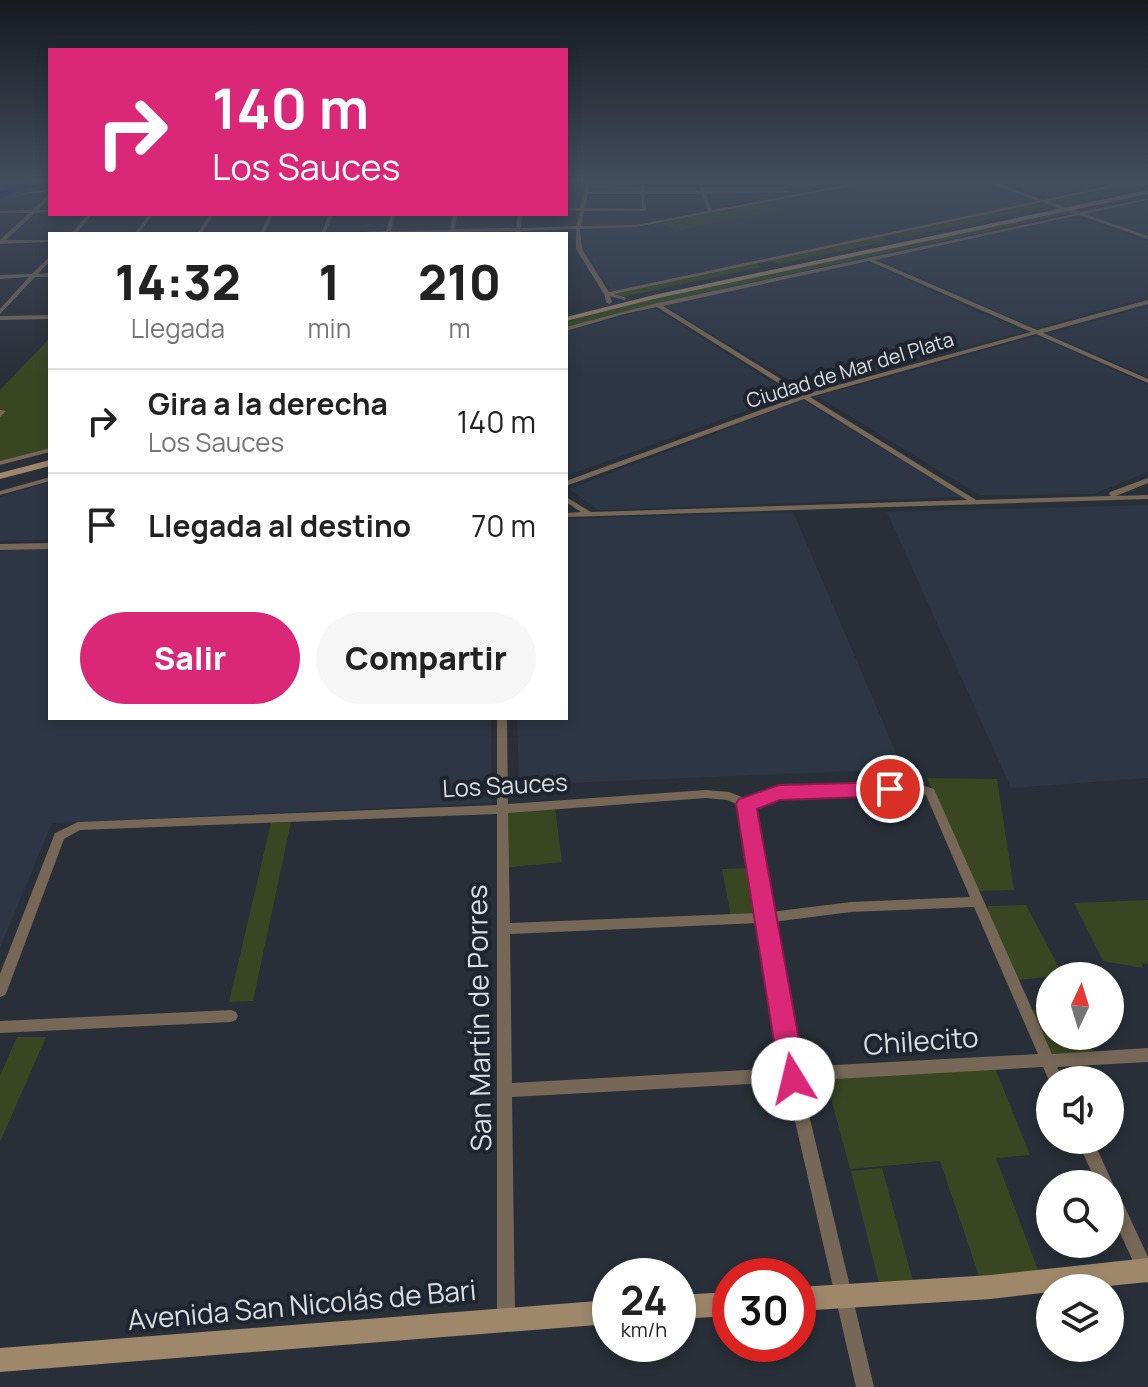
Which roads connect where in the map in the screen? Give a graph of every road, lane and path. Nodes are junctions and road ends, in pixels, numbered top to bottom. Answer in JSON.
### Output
{"nodes":[{"id":1,"x":831,"y":247,"type":"edge"},
{"id":2,"x":870,"y":247,"type":"edge"},
{"id":3,"x":884,"y":247,"type":"edge"},
{"id":4,"x":925,"y":247,"type":"edge"},
{"id":5,"x":568,"y":249,"type":"edge"},
{"id":6,"x":579,"y":249,"type":"joint"},
{"id":7,"x":869,"y":259,"type":"junction"},
{"id":8,"x":48,"y":260,"type":"edge"},
{"id":9,"x":48,"y":275,"type":"edge"},
{"id":10,"x":34,"y":276,"type":"junction"},
{"id":11,"x":0,"y":277,"type":"edge"},
{"id":12,"x":608,"y":298,"type":"junction"},
{"id":13,"x":1148,"y":302,"type":"edge"},
{"id":14,"x":657,"y":305,"type":"junction"},
{"id":15,"x":0,"y":315,"type":"edge"},
{"id":16,"x":568,"y":315,"type":"edge"},
{"id":17,"x":568,"y":316,"type":"edge"},
{"id":18,"x":48,"y":317,"type":"edge"},
{"id":19,"x":568,"y":328,"type":"edge"},
{"id":20,"x":1037,"y":332,"type":"junction"},
{"id":21,"x":1148,"y":381,"type":"edge"},
{"id":22,"x":805,"y":396,"type":"junction"},
{"id":23,"x":48,"y":451,"type":"edge"},
{"id":24,"x":48,"y":461,"type":"edge"},
{"id":25,"x":0,"y":463,"type":"edge"},
{"id":26,"x":0,"y":473,"type":"edge"},
{"id":27,"x":48,"y":480,"type":"edge"},
{"id":28,"x":1148,"y":480,"type":"edge"},
{"id":29,"x":568,"y":483,"type":"edge"},
{"id":30,"x":0,"y":493,"type":"edge"},
{"id":31,"x":1148,"y":497,"type":"edge"},
{"id":32,"x":1103,"y":498,"type":"junction"},
{"id":33,"x":568,"y":500,"type":"edge"},
{"id":34,"x":974,"y":501,"type":"junction"},
{"id":35,"x":589,"y":514,"type":"junction"},
{"id":36,"x":568,"y":515,"type":"edge"},
{"id":37,"x":48,"y":546,"type":"edge"},
{"id":38,"x":0,"y":547,"type":"edge"},
{"id":39,"x":502,"y":720,"type":"edge"},
{"id":40,"x":746,"y":804,"type":"junction"},
{"id":41,"x":503,"y":809,"type":"junction"},
{"id":42,"x":979,"y":902,"type":"junction"},
{"id":43,"x":766,"y":918,"type":"junction"},
{"id":44,"x":503,"y":929,"type":"junction"},
{"id":45,"x":0,"y":991,"type":"edge"},
{"id":46,"x":231,"y":1016,"type":"dead end"},
{"id":47,"x":0,"y":1027,"type":"edge"},
{"id":48,"x":1148,"y":1055,"type":"edge"},
{"id":49,"x":1047,"y":1059,"type":"junction"},
{"id":50,"x":1050,"y":1066,"type":"edge"},
{"id":51,"x":793,"y":1075,"type":"junction"},
{"id":52,"x":505,"y":1090,"type":"junction"},
{"id":53,"x":1124,"y":1224,"type":"edge"},
{"id":54,"x":1147,"y":1272,"type":"edge"},
{"id":55,"x":846,"y":1296,"type":"junction"},
{"id":56,"x":816,"y":1298,"type":"edge"},
{"id":57,"x":592,"y":1313,"type":"edge"},
{"id":58,"x":506,"y":1318,"type":"junction"},
{"id":59,"x":0,"y":1360,"type":"edge"},
{"id":60,"x":865,"y":1387,"type":"edge"}],
"edges":[{"from":1,"to":12,"type":"street"},
{"from":2,"to":12,"type":"main road"},
{"from":3,"to":17,"type":"main road"},
{"from":4,"to":7,"type":"street"},
{"from":5,"to":6,"type":"street"},
{"from":6,"to":12,"type":"street"},
{"from":7,"to":14,"type":"street"},
{"from":7,"to":20,"type":"street"},
{"from":8,"to":10,"type":"street"},
{"from":9,"to":10,"type":"street"},
{"from":10,"to":11,"type":"street"},
{"from":10,"to":15,"type":"street"},
{"from":12,"to":16,"type":"main road"},
{"from":13,"to":20,"type":"street","name":"Ciudad de Mar del Plata"},
{"from":14,"to":19,"type":"street"},
{"from":14,"to":22,"type":"street"},
{"from":15,"to":18,"type":"street"},
{"from":20,"to":21,"type":"street"},
{"from":20,"to":22,"type":"street","name":"Ciudad de Mar del Plata"},
{"from":22,"to":29,"type":"street","name":"Ciudad de Mar del Plata"},
{"from":22,"to":34,"type":"street"},
{"from":23,"to":25,"type":"street"},
{"from":24,"to":26,"type":"main road"},
{"from":27,"to":30,"type":"street"},
{"from":28,"to":32,"type":"street"},
{"from":31,"to":32,"type":"street"},
{"from":32,"to":34,"type":"street"},
{"from":33,"to":35,"type":"street"},
{"from":34,"to":35,"type":"street"},
{"from":35,"to":36,"type":"street"},
{"from":37,"to":38,"type":"street"},
{"from":39,"to":41,"type":"street","name":"San Martín de Porres"},
{"from":40,"to":41,"type":"street","name":"Los Sauces"},
{"from":40,"to":42,"type":"street"},
{"from":40,"to":43,"type":"street"},
{"from":41,"to":44,"type":"street","name":"San Martín de Porres"},
{"from":41,"to":45,"type":"street","name":"Los Sauces"},
{"from":42,"to":43,"type":"street"},
{"from":42,"to":49,"type":"street"},
{"from":43,"to":44,"type":"street"},
{"from":43,"to":51,"type":"street"},
{"from":44,"to":52,"type":"street","name":"San Martín de Porres"},
{"from":46,"to":47,"type":"street"},
{"from":48,"to":49,"type":"street","name":"Chilecito"},
{"from":49,"to":50,"type":"street"},
{"from":49,"to":51,"type":"street","name":"Chilecito"},
{"from":51,"to":52,"type":"street","name":"Chilecito"},
{"from":51,"to":55,"type":"street"},
{"from":52,"to":58,"type":"street","name":"San Martín de Porres"},
{"from":53,"to":54,"type":"street"},
{"from":54,"to":55,"type":"main road"},
{"from":55,"to":56,"type":"main road"},
{"from":55,"to":60,"type":"street"},
{"from":57,"to":58,"type":"main road","name":"Avenida San Nicolás de Bari"},
{"from":58,"to":59,"type":"main road","name":"Avenida San Nicolás de Bari"}]}
